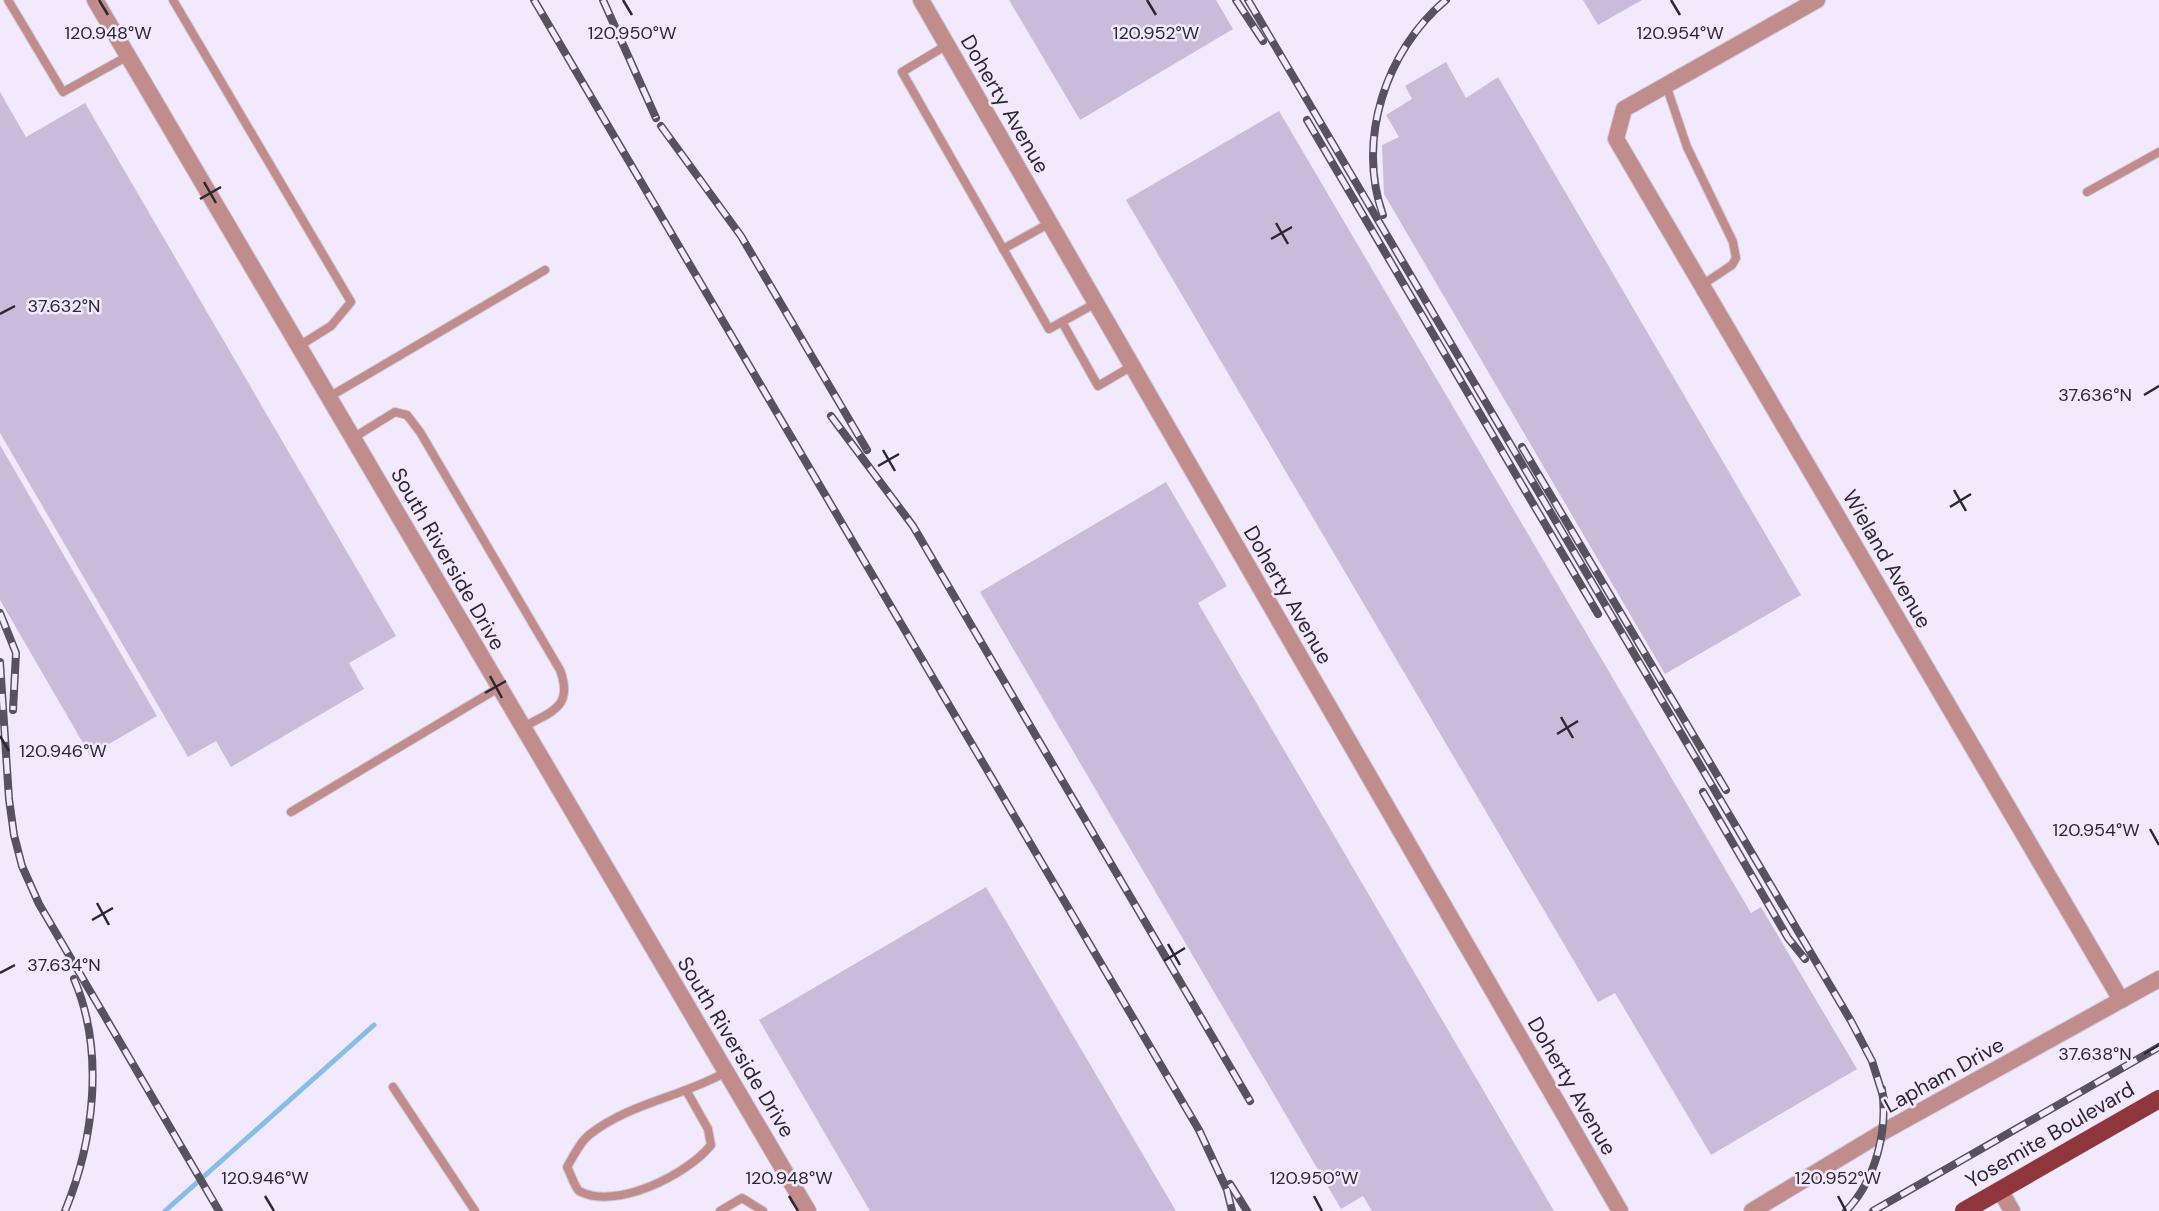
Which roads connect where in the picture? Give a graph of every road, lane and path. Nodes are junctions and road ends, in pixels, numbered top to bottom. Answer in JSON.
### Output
{"nodes":[{"id":1,"x":8,"y":0,"type":"edge"},
{"id":2,"x":95,"y":0,"type":"edge"},
{"id":3,"x":173,"y":0,"type":"edge"},
{"id":4,"x":921,"y":0,"type":"edge"},
{"id":5,"x":1816,"y":0,"type":"edge"},
{"id":6,"x":947,"y":45,"type":"junction"},
{"id":7,"x":128,"y":56,"type":"junction"},
{"id":8,"x":1666,"y":85,"type":"junction"},
{"id":9,"x":2159,"y":152,"type":"edge"},
{"id":10,"x":2087,"y":192,"type":"dead end"},
{"id":11,"x":1050,"y":223,"type":"junction"},
{"id":12,"x":1003,"y":249,"type":"junction"},
{"id":13,"x":545,"y":270,"type":"dead end"},
{"id":14,"x":1702,"y":285,"type":"junction"},
{"id":15,"x":1096,"y":303,"type":"junction"},
{"id":16,"x":1062,"y":322,"type":"junction"},
{"id":17,"x":299,"y":346,"type":"junction"},
{"id":18,"x":1132,"y":366,"type":"junction"},
{"id":19,"x":329,"y":397,"type":"junction"},
{"id":20,"x":353,"y":438,"type":"junction"},
{"id":21,"x":500,"y":687,"type":"junction"},
{"id":22,"x":523,"y":727,"type":"junction"},
{"id":23,"x":291,"y":812,"type":"dead end"},
{"id":24,"x":2159,"y":979,"type":"edge"},
{"id":25,"x":2121,"y":1000,"type":"junction"},
{"id":26,"x":726,"y":1072,"type":"junction"},
{"id":27,"x":393,"y":1087,"type":"dead end"},
{"id":28,"x":686,"y":1090,"type":"junction"},
{"id":29,"x":2159,"y":1099,"type":"edge"},
{"id":30,"x":2000,"y":1190,"type":"junction"},
{"id":31,"x":475,"y":1211,"type":"edge"},
{"id":32,"x":720,"y":1211,"type":"edge"},
{"id":33,"x":763,"y":1211,"type":"edge"},
{"id":34,"x":808,"y":1211,"type":"edge"},
{"id":35,"x":1620,"y":1211,"type":"edge"},
{"id":36,"x":1752,"y":1211,"type":"edge"},
{"id":37,"x":1964,"y":1211,"type":"edge"},
{"id":38,"x":2012,"y":1211,"type":"edge"}],
"edges":[{"from":1,"to":7,"type":"lane"},
{"from":2,"to":7,"type":"street","name":"South Riverside Drive"},
{"from":3,"to":17,"type":"lane"},
{"from":4,"to":6,"type":"street","name":"Doherty Avenue"},
{"from":5,"to":8,"type":"street"},
{"from":6,"to":11,"type":"street","name":"Doherty Avenue"},
{"from":6,"to":12,"type":"lane"},
{"from":7,"to":17,"type":"street","name":"South Riverside Drive"},
{"from":8,"to":14,"type":"lane"},
{"from":8,"to":14,"type":"street","name":"Wieland Avenue"},
{"from":9,"to":10,"type":"lane"},
{"from":11,"to":12,"type":"lane"},
{"from":11,"to":15,"type":"street","name":"Doherty Avenue"},
{"from":12,"to":16,"type":"lane"},
{"from":13,"to":19,"type":"lane"},
{"from":14,"to":25,"type":"street","name":"Wieland Avenue"},
{"from":15,"to":16,"type":"lane"},
{"from":15,"to":18,"type":"street","name":"Doherty Avenue"},
{"from":16,"to":18,"type":"lane"},
{"from":17,"to":19,"type":"street","name":"South Riverside Drive"},
{"from":18,"to":35,"type":"street","name":"Doherty Avenue"},
{"from":19,"to":20,"type":"street","name":"South Riverside Drive"},
{"from":20,"to":21,"type":"street","name":"South Riverside Drive"},
{"from":20,"to":22,"type":"lane"},
{"from":21,"to":22,"type":"street","name":"South Riverside Drive"},
{"from":21,"to":23,"type":"lane"},
{"from":22,"to":26,"type":"street","name":"South Riverside Drive"},
{"from":24,"to":25,"type":"street","name":"Lapham Drive"},
{"from":25,"to":36,"type":"street","name":"Lapham Drive"},
{"from":26,"to":28,"type":"lane"},
{"from":26,"to":34,"type":"street","name":"South Riverside Drive"},
{"from":27,"to":31,"type":"lane"},
{"from":28,"to":28,"type":"lane"},
{"from":29,"to":30,"type":"main road","name":"Yosemite Boulevard"},
{"from":30,"to":37,"type":"main road","name":"Yosemite Boulevard"},
{"from":30,"to":38,"type":"street"},
{"from":32,"to":33,"type":"lane"}]}
